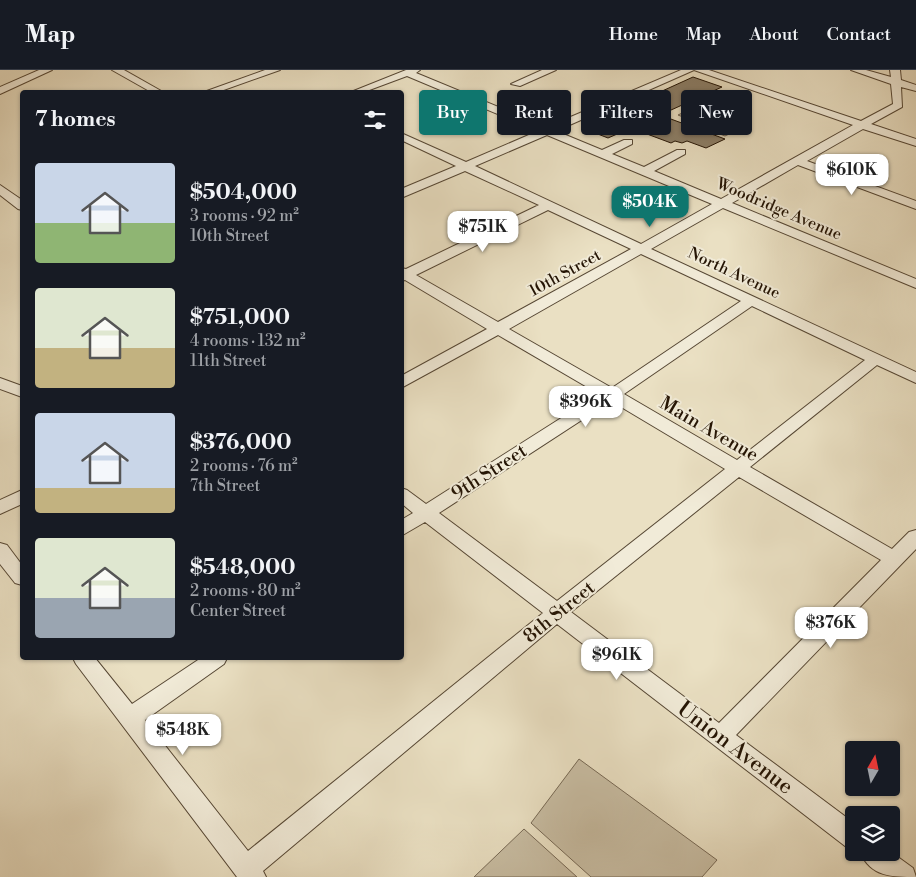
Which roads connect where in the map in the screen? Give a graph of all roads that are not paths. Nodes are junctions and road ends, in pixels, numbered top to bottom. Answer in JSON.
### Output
{"nodes":[{"id":1,"x":47,"y":70,"type":"edge"},
{"id":2,"x":137,"y":70,"type":"edge"},
{"id":3,"x":275,"y":70,"type":"edge"},
{"id":4,"x":384,"y":70,"type":"edge"},
{"id":5,"x":551,"y":70,"type":"edge"},
{"id":6,"x":689,"y":70,"type":"edge"},
{"id":7,"x":699,"y":70,"type":"edge"},
{"id":8,"x":856,"y":70,"type":"edge"},
{"id":9,"x":120,"y":72,"type":"edge"},
{"id":10,"x":407,"y":73,"type":"edge"},
{"id":11,"x":896,"y":76,"type":"edge"},
{"id":12,"x":516,"y":84,"type":"dead end"},
{"id":13,"x":916,"y":88,"type":"edge"},
{"id":14,"x":4,"y":90,"type":"edge"},
{"id":15,"x":154,"y":90,"type":"edge"},
{"id":16,"x":215,"y":90,"type":"edge"},
{"id":17,"x":361,"y":90,"type":"edge"},
{"id":18,"x":20,"y":96,"type":"edge"},
{"id":19,"x":497,"y":110,"type":"edge"},
{"id":20,"x":571,"y":121,"type":"edge"},
{"id":21,"x":862,"y":125,"type":"junction"},
{"id":22,"x":538,"y":135,"type":"edge"},
{"id":23,"x":557,"y":135,"type":"edge"},
{"id":24,"x":404,"y":137,"type":"edge"},
{"id":25,"x":628,"y":142,"type":"dead end"},
{"id":26,"x":916,"y":143,"type":"edge"},
{"id":27,"x":680,"y":152,"type":"dead end"},
{"id":28,"x":603,"y":154,"type":"junction"},
{"id":29,"x":797,"y":161,"type":"junction"},
{"id":30,"x":466,"y":166,"type":"junction"},
{"id":31,"x":645,"y":171,"type":"junction"},
{"id":32,"x":0,"y":189,"type":"edge"},
{"id":33,"x":404,"y":193,"type":"edge"},
{"id":34,"x":723,"y":203,"type":"junction"},
{"id":35,"x":20,"y":204,"type":"edge"},
{"id":36,"x":549,"y":205,"type":"junction"},
{"id":37,"x":916,"y":205,"type":"edge"},
{"id":38,"x":642,"y":248,"type":"junction"},
{"id":39,"x":404,"y":275,"type":"edge"},
{"id":40,"x":404,"y":276,"type":"edge"},
{"id":41,"x":916,"y":284,"type":"edge"},
{"id":42,"x":752,"y":300,"type":"junction"},
{"id":43,"x":498,"y":329,"type":"junction"},
{"id":44,"x":875,"y":359,"type":"junction"},
{"id":45,"x":916,"y":378,"type":"edge"},
{"id":46,"x":404,"y":381,"type":"edge"},
{"id":47,"x":0,"y":383,"type":"edge"},
{"id":48,"x":20,"y":391,"type":"edge"},
{"id":49,"x":612,"y":395,"type":"junction"},
{"id":50,"x":740,"y":469,"type":"junction"},
{"id":51,"x":404,"y":496,"type":"edge"},
{"id":52,"x":20,"y":497,"type":"edge"},
{"id":53,"x":0,"y":508,"type":"edge"},
{"id":54,"x":426,"y":512,"type":"junction"},
{"id":55,"x":404,"y":527,"type":"edge"},
{"id":56,"x":916,"y":537,"type":"edge"},
{"id":57,"x":0,"y":550,"type":"edge"},
{"id":58,"x":894,"y":559,"type":"junction"},
{"id":59,"x":20,"y":575,"type":"edge"},
{"id":60,"x":556,"y":613,"type":"junction"},
{"id":61,"x":85,"y":660,"type":"edge"},
{"id":62,"x":214,"y":660,"type":"edge"},
{"id":63,"x":130,"y":718,"type":"junction"},
{"id":64,"x":721,"y":736,"type":"junction"},
{"id":65,"x":845,"y":831,"type":"edge"},
{"id":66,"x":884,"y":861,"type":"edge"},
{"id":67,"x":250,"y":873,"type":"edge"},
{"id":68,"x":904,"y":877,"type":"edge"}],
"edges":[{"from":1,"to":14,"type":"street"},
{"from":2,"to":9,"type":"street"},
{"from":3,"to":16,"type":"street"},
{"from":4,"to":10,"type":"street","name":"Woodridge Avenue"},
{"from":5,"to":12,"type":"street"},
{"from":6,"to":20,"type":"street"},
{"from":7,"to":21,"type":"street"},
{"from":8,"to":11,"type":"street"},
{"from":9,"to":15,"type":"street"},
{"from":10,"to":17,"type":"street"},
{"from":10,"to":19,"type":"street","name":"Woodridge Avenue"},
{"from":11,"to":13,"type":"street"},
{"from":11,"to":21,"type":"street","name":"10th Street"},
{"from":14,"to":18,"type":"street"},
{"from":21,"to":26,"type":"street"},
{"from":21,"to":29,"type":"street","name":"10th Street"},
{"from":22,"to":30,"type":"street"},
{"from":23,"to":28,"type":"street","name":"Woodridge Avenue"},
{"from":24,"to":30,"type":"street","name":"North Avenue"},
{"from":25,"to":28,"type":"street"},
{"from":27,"to":31,"type":"street"},
{"from":28,"to":31,"type":"street","name":"Woodridge Avenue"},
{"from":29,"to":34,"type":"street","name":"10th Street"},
{"from":29,"to":37,"type":"street"},
{"from":30,"to":33,"type":"street"},
{"from":30,"to":36,"type":"street","name":"North Avenue"},
{"from":31,"to":34,"type":"street","name":"Woodridge Avenue"},
{"from":32,"to":35,"type":"street"},
{"from":34,"to":38,"type":"street","name":"10th Street"},
{"from":34,"to":41,"type":"street","name":"Woodridge Avenue"},
{"from":36,"to":38,"type":"street","name":"North Avenue"},
{"from":36,"to":39,"type":"street"},
{"from":38,"to":42,"type":"street","name":"North Avenue"},
{"from":38,"to":43,"type":"street","name":"10th Street"},
{"from":40,"to":43,"type":"street","name":"Main Avenue"},
{"from":42,"to":44,"type":"street","name":"North Avenue"},
{"from":42,"to":49,"type":"street","name":"9th Street"},
{"from":43,"to":46,"type":"street","name":"10th Street"},
{"from":43,"to":49,"type":"street","name":"Main Avenue"},
{"from":44,"to":45,"type":"street","name":"North Avenue"},
{"from":44,"to":50,"type":"street","name":"8th Street"},
{"from":47,"to":48,"type":"street"},
{"from":49,"to":50,"type":"street","name":"Main Avenue"},
{"from":49,"to":54,"type":"street","name":"9th Street"},
{"from":50,"to":58,"type":"street","name":"Main Avenue"},
{"from":50,"to":60,"type":"street","name":"8th Street"},
{"from":51,"to":54,"type":"street","name":"Union Avenue"},
{"from":52,"to":53,"type":"street"},
{"from":54,"to":55,"type":"street","name":"9th Street"},
{"from":54,"to":60,"type":"street","name":"Union Avenue"},
{"from":56,"to":58,"type":"street"},
{"from":57,"to":59,"type":"street"},
{"from":58,"to":64,"type":"street"},
{"from":60,"to":64,"type":"street","name":"Union Avenue"},
{"from":60,"to":67,"type":"street","name":"8th Street"},
{"from":61,"to":63,"type":"street"},
{"from":62,"to":63,"type":"street"},
{"from":63,"to":67,"type":"street"},
{"from":64,"to":65,"type":"street","name":"Union Avenue"},
{"from":66,"to":68,"type":"street"}]}
